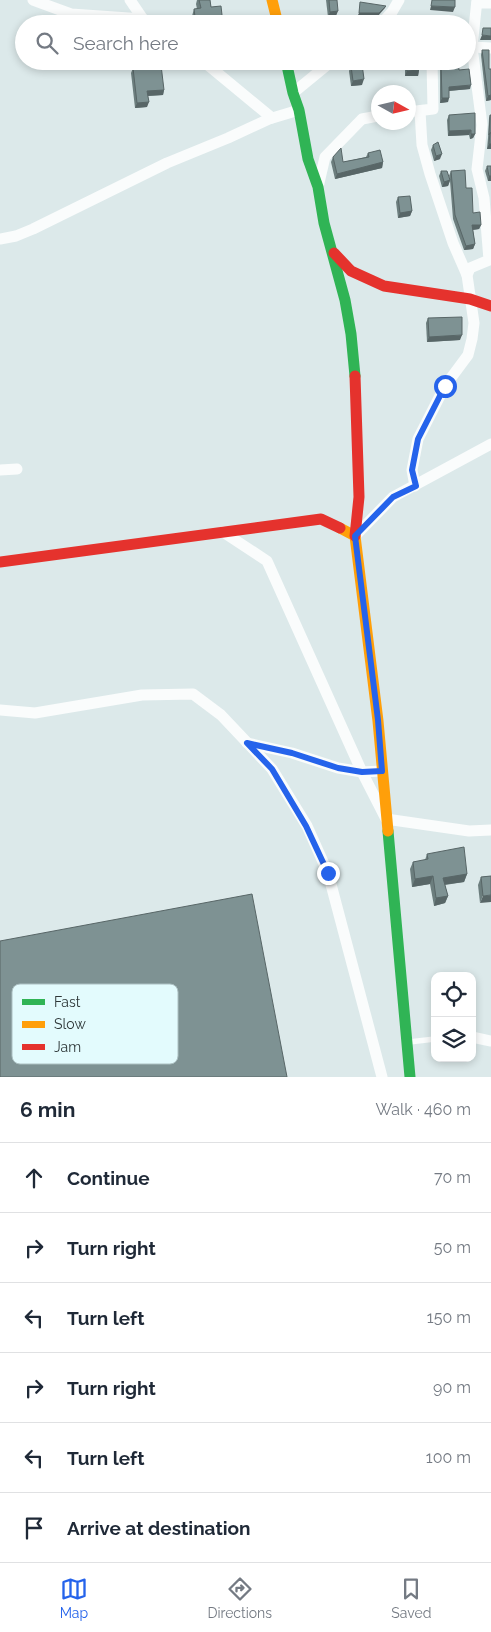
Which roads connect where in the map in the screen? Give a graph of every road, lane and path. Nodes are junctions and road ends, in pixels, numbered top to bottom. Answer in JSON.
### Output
{"nodes":[{"id":1,"x":33,"y":0,"type":"edge"},
{"id":2,"x":130,"y":0,"type":"edge"},
{"id":3,"x":272,"y":0,"type":"edge"},
{"id":4,"x":399,"y":0,"type":"edge"},
{"id":5,"x":477,"y":1,"type":"edge"},
{"id":6,"x":491,"y":3,"type":"edge"},
{"id":7,"x":80,"y":15,"type":"edge"},
{"id":8,"x":141,"y":15,"type":"edge"},
{"id":9,"x":276,"y":15,"type":"edge"},
{"id":10,"x":389,"y":15,"type":"edge"},
{"id":11,"x":475,"y":15,"type":"edge"},
{"id":12,"x":491,"y":48,"type":"edge"},
{"id":13,"x":476,"y":49,"type":"edge"},
{"id":14,"x":214,"y":70,"type":"edge"},
{"id":15,"x":288,"y":70,"type":"edge"},
{"id":16,"x":321,"y":70,"type":"edge"},
{"id":17,"x":432,"y":70,"type":"edge"},
{"id":18,"x":474,"y":70,"type":"edge"},
{"id":19,"x":292,"y":93,"type":"junction"},
{"id":20,"x":299,"y":110,"type":"junction"},
{"id":21,"x":416,"y":112,"type":"edge"},
{"id":22,"x":371,"y":117,"type":"edge"},
{"id":23,"x":272,"y":118,"type":"junction"},
{"id":24,"x":416,"y":120,"type":"edge"},
{"id":25,"x":318,"y":187,"type":"junction"},
{"id":26,"x":486,"y":188,"type":"edge"},
{"id":27,"x":0,"y":239,"type":"edge"},
{"id":28,"x":332,"y":252,"type":"junction"},
{"id":29,"x":467,"y":275,"type":"junction"},
{"id":30,"x":470,"y":299,"type":"junction"},
{"id":31,"x":491,"y":306,"type":"edge"},
{"id":32,"x":491,"y":444,"type":"edge"},
{"id":33,"x":17,"y":469,"type":"dead end"},
{"id":34,"x":0,"y":470,"type":"edge"},
{"id":35,"x":416,"y":486,"type":"junction"},
{"id":36,"x":223,"y":532,"type":"junction"},
{"id":37,"x":355,"y":536,"type":"junction"},
{"id":38,"x":0,"y":562,"type":"edge"},
{"id":39,"x":0,"y":710,"type":"edge"},
{"id":40,"x":247,"y":743,"type":"junction"},
{"id":41,"x":382,"y":771,"type":"junction"},
{"id":42,"x":362,"y":772,"type":"junction"},
{"id":43,"x":386,"y":819,"type":"junction"},
{"id":44,"x":491,"y":830,"type":"edge"},
{"id":45,"x":491,"y":1034,"type":"edge"},
{"id":46,"x":476,"y":1036,"type":"edge"},
{"id":47,"x":476,"y":1037,"type":"edge"},
{"id":48,"x":431,"y":1040,"type":"edge"},
{"id":49,"x":491,"y":1041,"type":"edge"},
{"id":50,"x":406,"y":1042,"type":"junction"},
{"id":51,"x":382,"y":1077,"type":"edge"},
{"id":52,"x":410,"y":1077,"type":"edge"}],
"edges":[{"from":1,"to":7,"type":"street"},
{"from":2,"to":8,"type":"street"},
{"from":3,"to":9,"type":"street"},
{"from":4,"to":10,"type":"street"},
{"from":5,"to":6,"type":"street"},
{"from":5,"to":11,"type":"street"},
{"from":12,"to":13,"type":"street"},
{"from":14,"to":23,"type":"street"},
{"from":15,"to":19,"type":"street"},
{"from":16,"to":19,"type":"street"},
{"from":17,"to":21,"type":"street"},
{"from":18,"to":26,"type":"street"},
{"from":19,"to":20,"type":"street"},
{"from":20,"to":23,"type":"street"},
{"from":20,"to":25,"type":"street"},
{"from":22,"to":25,"type":"street"},
{"from":23,"to":27,"type":"street"},
{"from":24,"to":29,"type":"street"},
{"from":25,"to":28,"type":"street"},
{"from":26,"to":29,"type":"street"},
{"from":28,"to":30,"type":"street"},
{"from":28,"to":37,"type":"street"},
{"from":29,"to":30,"type":"street"},
{"from":30,"to":31,"type":"street"},
{"from":30,"to":35,"type":"street"},
{"from":32,"to":35,"type":"street"},
{"from":33,"to":34,"type":"street"},
{"from":35,"to":37,"type":"street"},
{"from":36,"to":37,"type":"street"},
{"from":36,"to":38,"type":"street"},
{"from":36,"to":42,"type":"street"},
{"from":37,"to":41,"type":"street"},
{"from":39,"to":40,"type":"street"},
{"from":40,"to":42,"type":"street"},
{"from":40,"to":51,"type":"street"},
{"from":41,"to":42,"type":"street"},
{"from":41,"to":43,"type":"street"},
{"from":42,"to":43,"type":"street"},
{"from":43,"to":44,"type":"street"},
{"from":43,"to":50,"type":"street"},
{"from":45,"to":46,"type":"lane"},
{"from":47,"to":49,"type":"street"},
{"from":48,"to":50,"type":"lane"},
{"from":50,"to":52,"type":"street"}]}
